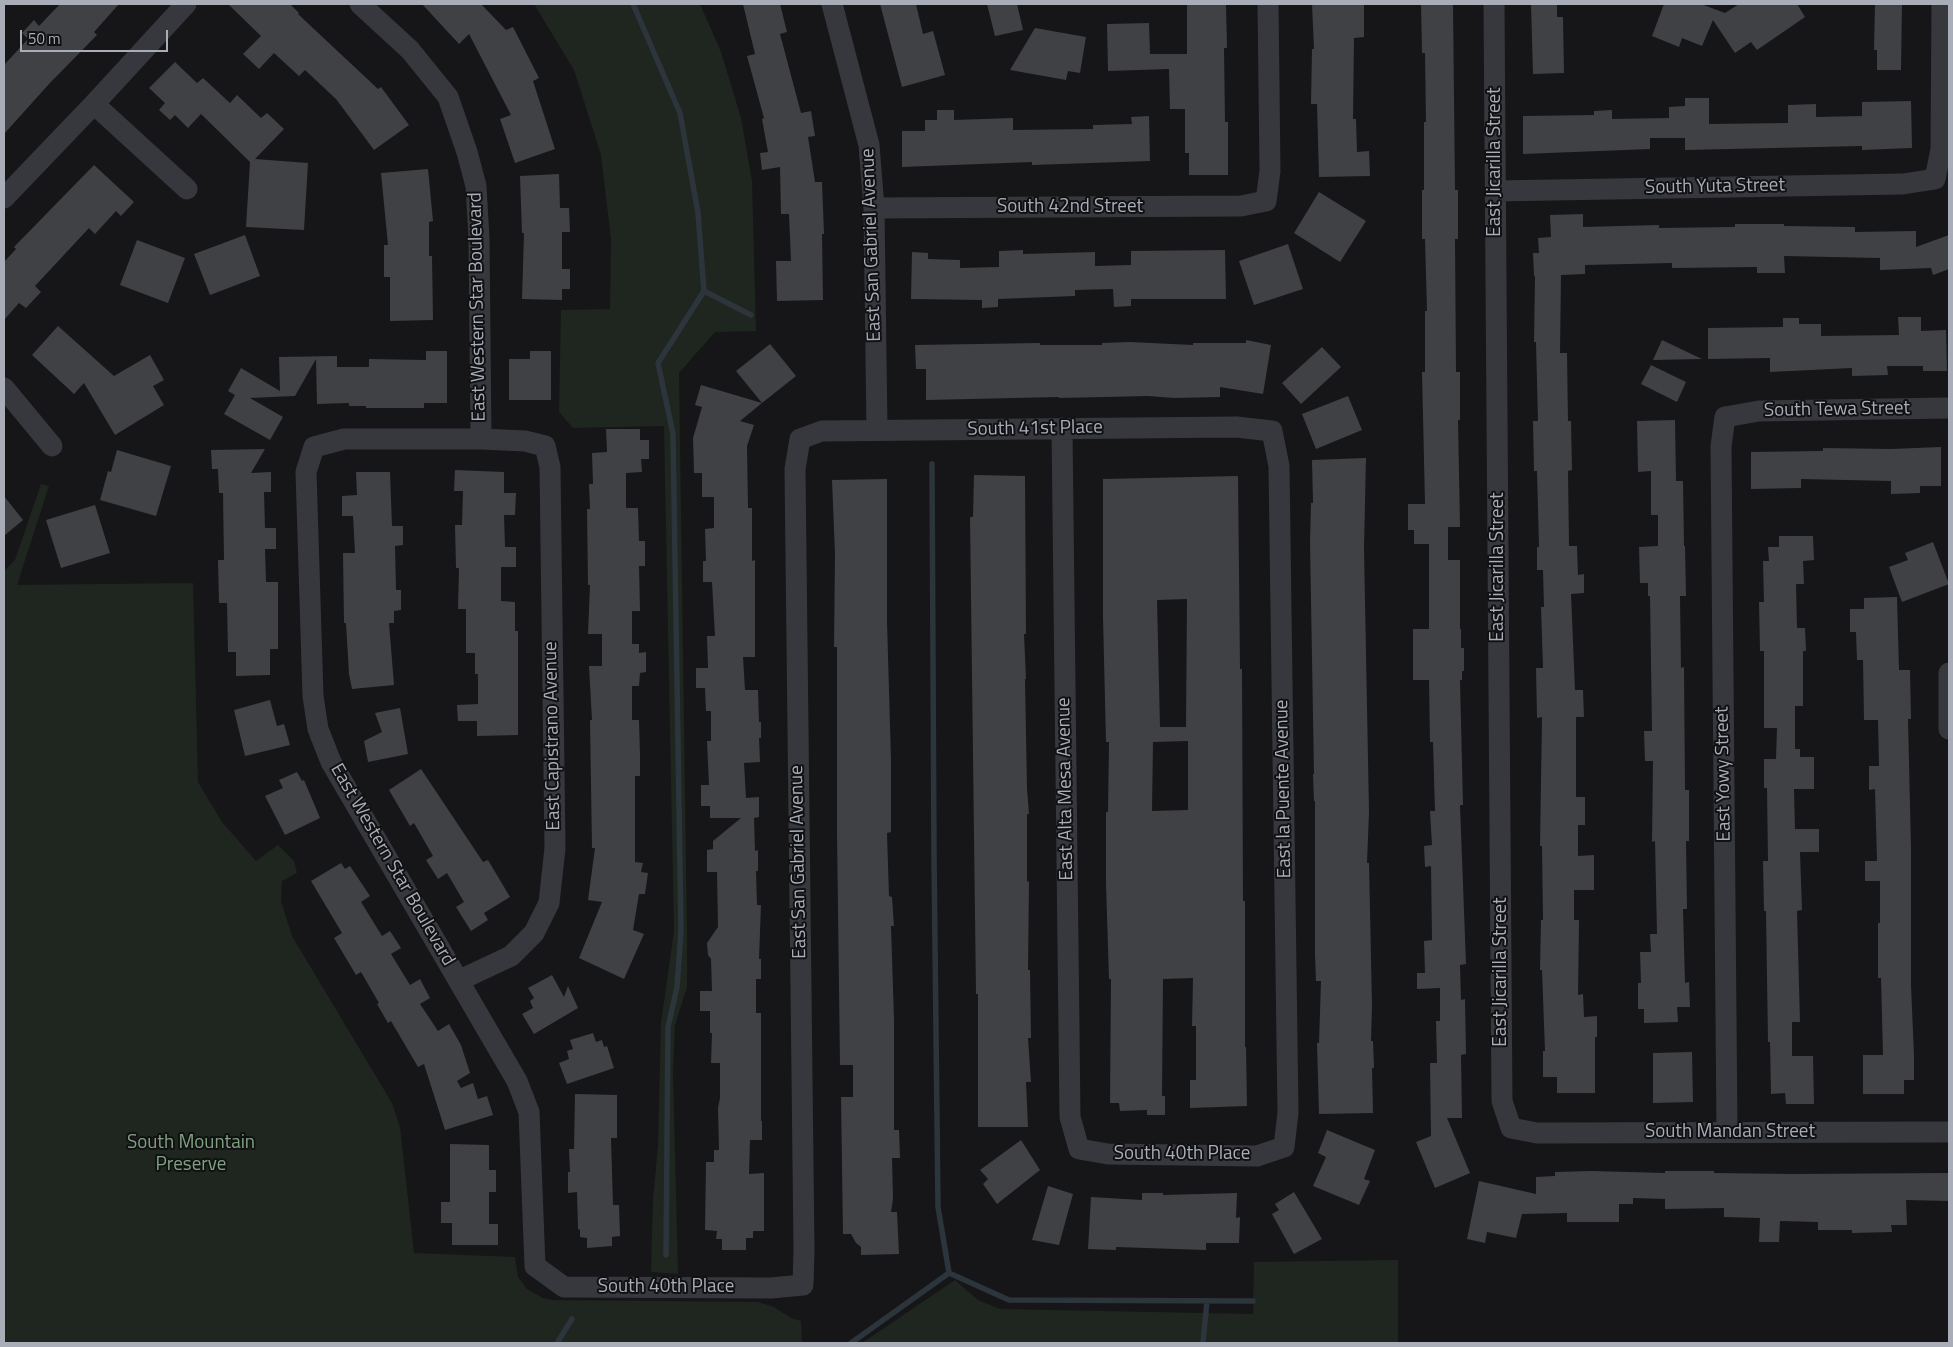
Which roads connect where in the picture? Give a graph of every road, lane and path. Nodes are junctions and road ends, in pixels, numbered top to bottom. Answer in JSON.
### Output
{"nodes":[{"id":1,"x":186,"y":4,"type":"edge"},
{"id":2,"x":360,"y":4,"type":"edge"},
{"id":3,"x":832,"y":4,"type":"edge"},
{"id":4,"x":1268,"y":4,"type":"edge"},
{"id":5,"x":1494,"y":4,"type":"edge"},
{"id":6,"x":1942,"y":4,"type":"edge"},
{"id":7,"x":94,"y":104,"type":"junction"},
{"id":8,"x":187,"y":189,"type":"dead end"},
{"id":9,"x":1495,"y":190,"type":"junction"},
{"id":10,"x":4,"y":198,"type":"edge"},
{"id":11,"x":874,"y":208,"type":"junction"},
{"id":12,"x":4,"y":388,"type":"edge"},
{"id":13,"x":1949,"y":408,"type":"edge"},
{"id":14,"x":1725,"y":417,"type":"joint"},
{"id":15,"x":1062,"y":428,"type":"junction"},
{"id":16,"x":876,"y":430,"type":"junction"},
{"id":17,"x":1272,"y":431,"type":"joint"},
{"id":18,"x":481,"y":439,"type":"junction"},
{"id":19,"x":800,"y":439,"type":"joint"},
{"id":20,"x":52,"y":446,"type":"dead end"},
{"id":21,"x":1949,"y":673,"type":"edge"},
{"id":22,"x":1949,"y":729,"type":"edge"},
{"id":23,"x":460,"y":980,"type":"junction"},
{"id":24,"x":1511,"y":1128,"type":"joint"},
{"id":25,"x":1727,"y":1132,"type":"junction"},
{"id":26,"x":1949,"y":1132,"type":"edge"},
{"id":27,"x":1284,"y":1147,"type":"joint"},
{"id":28,"x":1079,"y":1148,"type":"joint"},
{"id":29,"x":535,"y":1266,"type":"joint"},
{"id":30,"x":803,"y":1285,"type":"joint"}],
"edges":[{"from":1,"to":7,"type":"street"},
{"from":2,"to":18,"type":"street","name":"East Western Star Boulevard"},
{"from":3,"to":11,"type":"street","name":"East San Gabriel Avenue"},
{"from":4,"to":11,"type":"street","name":"South 42nd Street"},
{"from":5,"to":9,"type":"street","name":"East Jicarilla Street"},
{"from":6,"to":9,"type":"street","name":"South Yuta Street"},
{"from":7,"to":8,"type":"street"},
{"from":7,"to":10,"type":"street"},
{"from":9,"to":24,"type":"street","name":"East Jicarilla Street"},
{"from":11,"to":16,"type":"street","name":"East San Gabriel Avenue"},
{"from":12,"to":20,"type":"street"},
{"from":13,"to":14,"type":"street","name":"South Tewa Street"},
{"from":14,"to":25,"type":"street","name":"East Yowy Street"},
{"from":15,"to":16,"type":"street","name":"South 41st Place"},
{"from":15,"to":17,"type":"street","name":"South 41st Place"},
{"from":15,"to":28,"type":"street","name":"East Alta Mesa Avenue"},
{"from":16,"to":19,"type":"street","name":"South 41st Place"},
{"from":17,"to":27,"type":"street","name":"East la Puente Avenue"},
{"from":18,"to":23,"type":"street","name":"East Capistrano Avenue"},
{"from":18,"to":23,"type":"street","name":"East Western Star Boulevard"},
{"from":19,"to":30,"type":"street","name":"East San Gabriel Avenue"},
{"from":21,"to":22,"type":"street"},
{"from":23,"to":29,"type":"street","name":"East Western Star Boulevard"},
{"from":24,"to":25,"type":"street","name":"South Mandan Street"},
{"from":25,"to":26,"type":"street","name":"South Mandan Street"},
{"from":27,"to":28,"type":"street","name":"South 40th Place"},
{"from":29,"to":30,"type":"street","name":"South 40th Place"}]}
